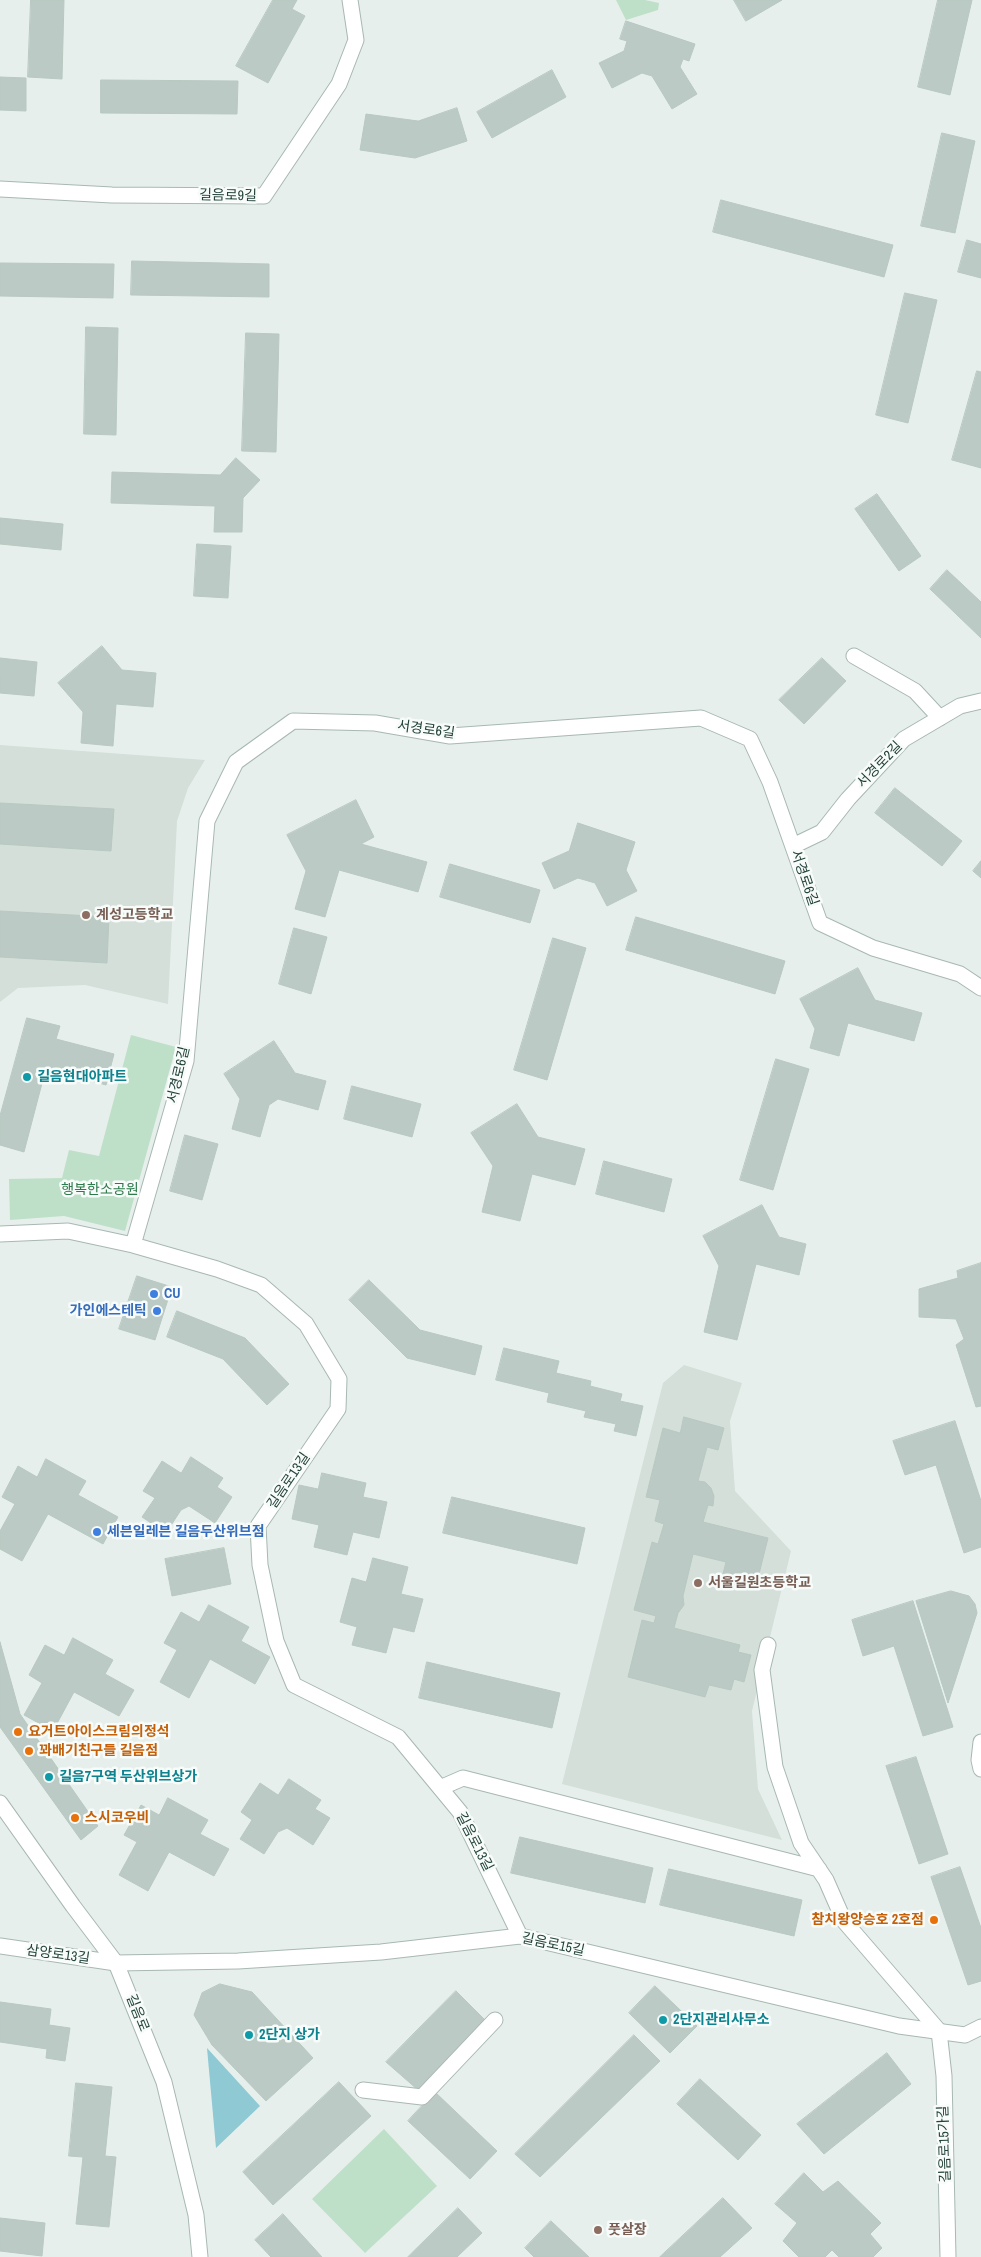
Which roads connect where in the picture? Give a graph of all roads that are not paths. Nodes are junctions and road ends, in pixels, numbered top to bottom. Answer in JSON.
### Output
{"nodes":[{"id":1,"x":350,"y":0,"type":"edge"},
{"id":2,"x":0,"y":189,"type":"edge"},
{"id":3,"x":854,"y":656,"type":"dead end"},
{"id":4,"x":981,"y":701,"type":"edge"},
{"id":5,"x":940,"y":718,"type":"junction"},
{"id":6,"x":793,"y":846,"type":"junction"},
{"id":7,"x":981,"y":988,"type":"edge"},
{"id":8,"x":0,"y":1234,"type":"edge"},
{"id":9,"x":133,"y":1245,"type":"junction"},
{"id":10,"x":768,"y":1645,"type":"dead end"},
{"id":11,"x":981,"y":1742,"type":"edge"},
{"id":12,"x":981,"y":1769,"type":"edge"},
{"id":13,"x":440,"y":1788,"type":"junction"},
{"id":14,"x":0,"y":1802,"type":"edge"},
{"id":15,"x":819,"y":1869,"type":"junction"},
{"id":16,"x":520,"y":1936,"type":"junction"},
{"id":17,"x":0,"y":1946,"type":"edge"},
{"id":18,"x":116,"y":1963,"type":"junction"},
{"id":19,"x":495,"y":2020,"type":"dead end"},
{"id":20,"x":981,"y":2027,"type":"edge"},
{"id":21,"x":939,"y":2032,"type":"junction"},
{"id":22,"x":363,"y":2090,"type":"dead end"},
{"id":23,"x":200,"y":2257,"type":"edge"},
{"id":24,"x":948,"y":2257,"type":"edge"}],
"edges":[{"from":1,"to":2,"type":"street","name":"길음로9길"},
{"from":3,"to":5,"type":"street"},
{"from":4,"to":5,"type":"street","name":"서경로2길"},
{"from":5,"to":6,"type":"street","name":"서경로2길"},
{"from":6,"to":7,"type":"street","name":"서경로6길"},
{"from":6,"to":9,"type":"street","name":"서경로6길"},
{"from":8,"to":9,"type":"street","name":"길음로13길"},
{"from":9,"to":13,"type":"street","name":"길음로13길"},
{"from":10,"to":15,"type":"street"},
{"from":11,"to":12,"type":"street"},
{"from":13,"to":15,"type":"street"},
{"from":13,"to":16,"type":"street","name":"길음로13길"},
{"from":14,"to":18,"type":"street","name":"길음로"},
{"from":15,"to":21,"type":"street"},
{"from":16,"to":18,"type":"street","name":"길음로15길"},
{"from":16,"to":21,"type":"street","name":"길음로15길"},
{"from":17,"to":18,"type":"street","name":"삼양로13길"},
{"from":18,"to":23,"type":"street","name":"길음로"},
{"from":19,"to":22,"type":"street"},
{"from":20,"to":21,"type":"street","name":"길음로15길"},
{"from":21,"to":24,"type":"street","name":"길음로15가길"}]}
